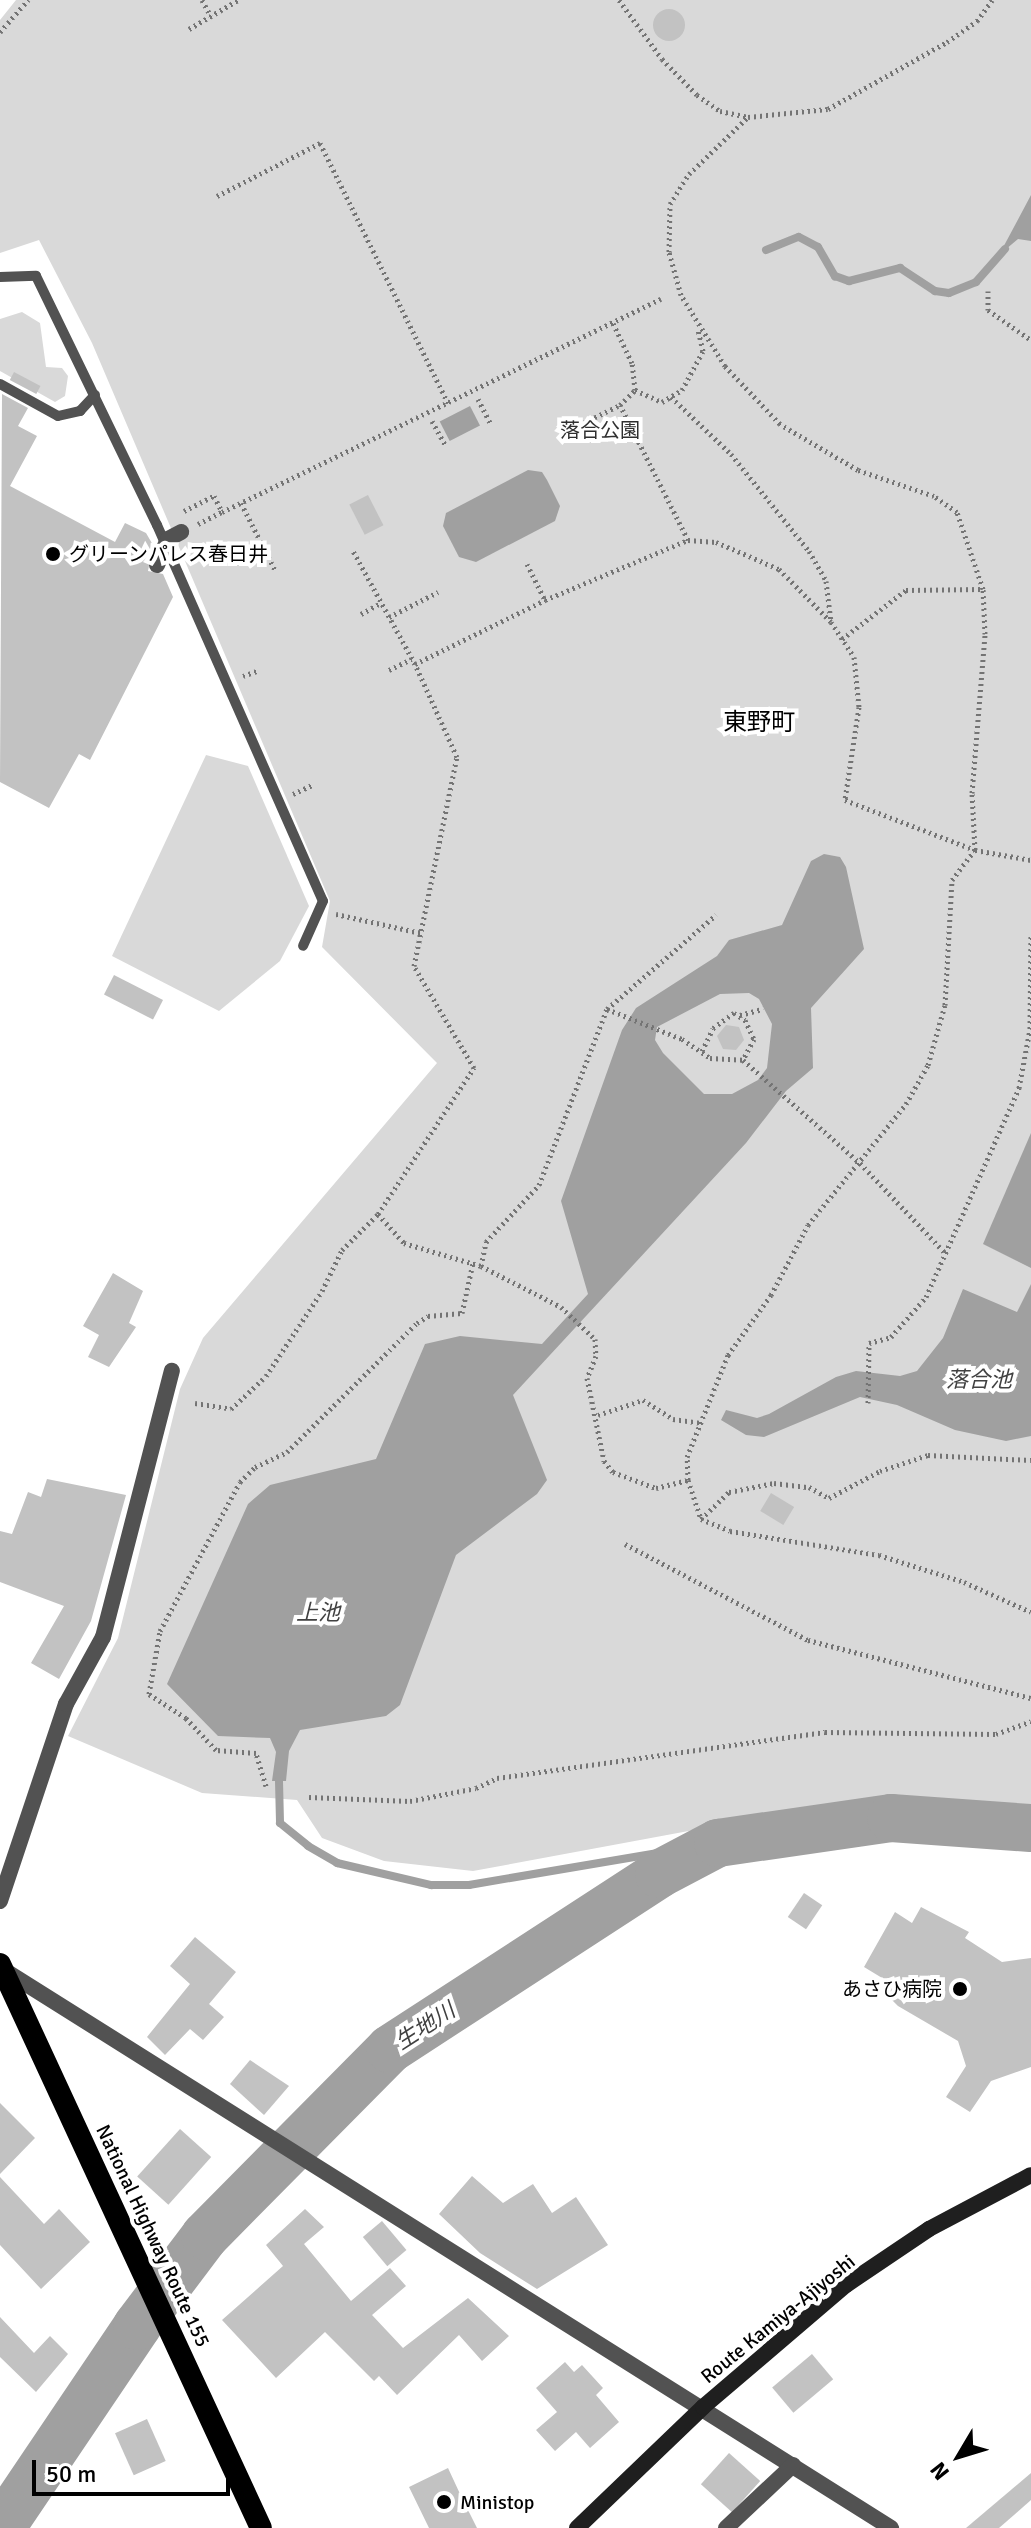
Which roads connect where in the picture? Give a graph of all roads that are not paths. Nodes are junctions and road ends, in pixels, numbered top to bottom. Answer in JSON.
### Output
{"nodes":[{"id":1,"x":0,"y":277,"type":"edge"},
{"id":2,"x":0,"y":384,"type":"edge"},
{"id":3,"x":95,"y":395,"type":"junction"},
{"id":4,"x":181,"y":532,"type":"dead end"},
{"id":5,"x":157,"y":565,"type":"dead end"},
{"id":6,"x":303,"y":946,"type":"dead end"},
{"id":7,"x":172,"y":1371,"type":"dead end"},
{"id":8,"x":0,"y":1901,"type":"edge"},
{"id":9,"x":1,"y":1967,"type":"edge"},
{"id":10,"x":1031,"y":2175,"type":"edge"},
{"id":11,"x":703,"y":2407,"type":"junction"},
{"id":12,"x":793,"y":2465,"type":"junction"},
{"id":13,"x":261,"y":2528,"type":"edge"},
{"id":14,"x":577,"y":2528,"type":"edge"},
{"id":15,"x":726,"y":2528,"type":"edge"},
{"id":16,"x":891,"y":2528,"type":"edge"}],
"edges":[{"from":1,"to":3,"type":"lane"},
{"from":2,"to":3,"type":"lane"},
{"from":3,"to":6,"type":"lane"},
{"from":4,"to":5,"type":"street"},
{"from":7,"to":8,"type":"street"},
{"from":9,"to":11,"type":"street"},
{"from":9,"to":13,"type":"highway","name":"National Highway Route 155"},
{"from":10,"to":11,"type":"main road","name":"Route Kamiya-Ajiyoshi"},
{"from":11,"to":12,"type":"street"},
{"from":11,"to":14,"type":"main road","name":"Route Kamiya-Ajiyoshi"},
{"from":12,"to":15,"type":"street"},
{"from":12,"to":16,"type":"street"}]}
